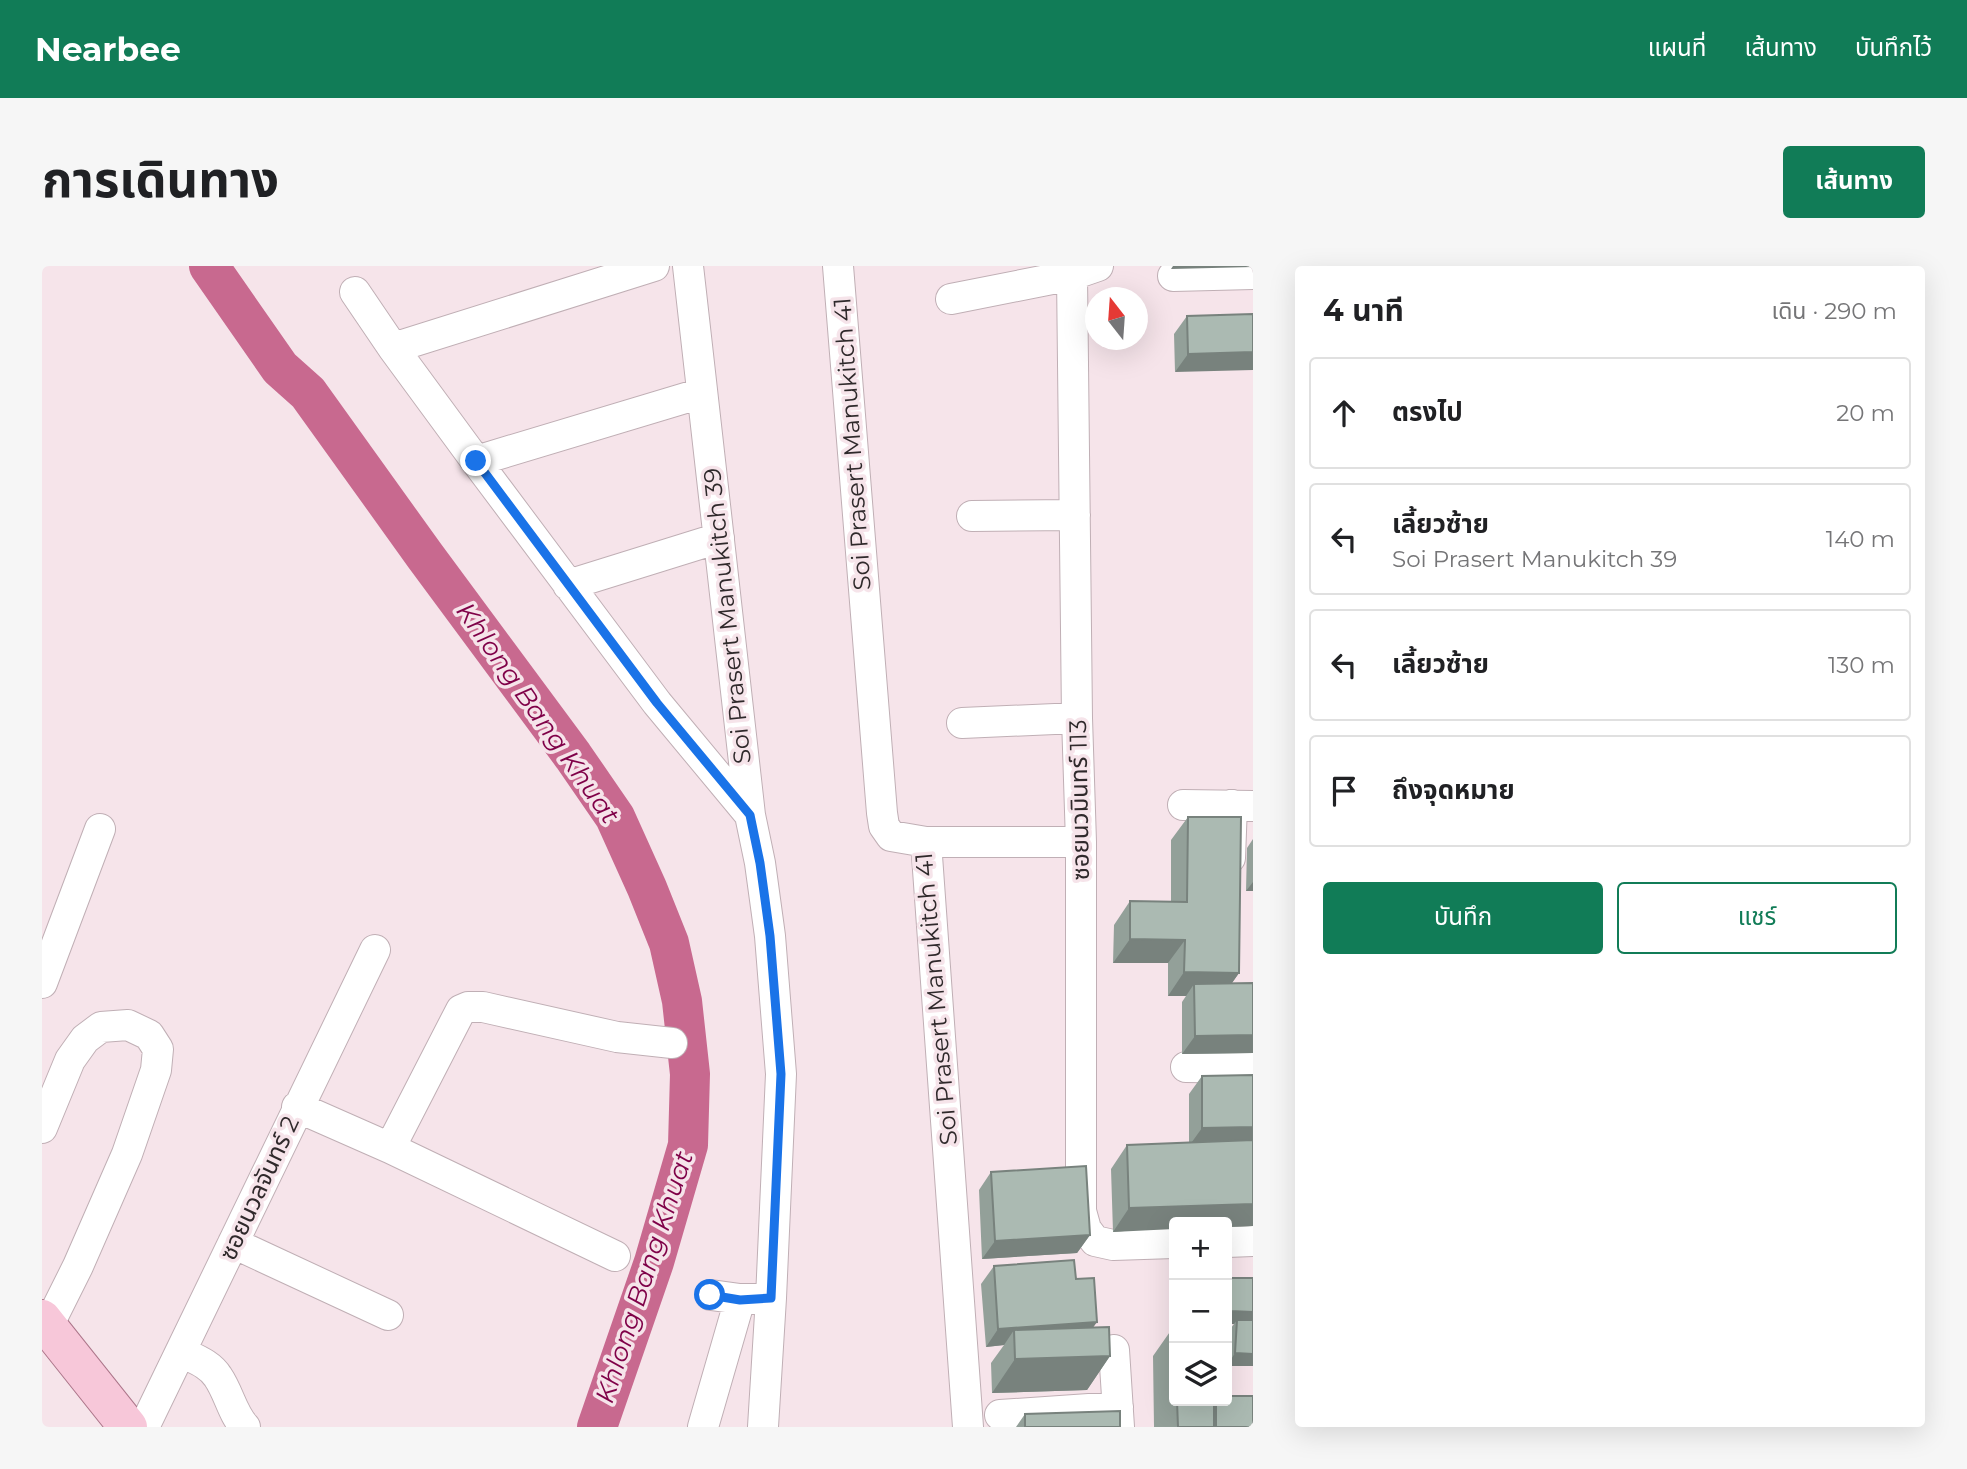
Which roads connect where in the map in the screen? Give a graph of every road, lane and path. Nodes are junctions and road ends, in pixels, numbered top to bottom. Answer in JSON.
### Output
{"nodes":[{"id":1,"x":654,"y":266,"type":"edge"},
{"id":2,"x":688,"y":266,"type":"edge"},
{"id":3,"x":838,"y":266,"type":"edge"},
{"id":4,"x":1085,"y":271,"type":"edge"},
{"id":5,"x":1253,"y":274,"type":"edge"},
{"id":6,"x":1173,"y":276,"type":"dead end"},
{"id":7,"x":355,"y":292,"type":"dead end"},
{"id":8,"x":951,"y":299,"type":"dead end"},
{"id":9,"x":393,"y":348,"type":"junction"},
{"id":10,"x":702,"y":393,"type":"junction"},
{"id":11,"x":476,"y":461,"type":"junction"},
{"id":12,"x":1075,"y":515,"type":"junction"},
{"id":13,"x":972,"y":516,"type":"dead end"},
{"id":14,"x":719,"y":538,"type":"junction"},
{"id":15,"x":568,"y":585,"type":"junction"},
{"id":16,"x":1077,"y":718,"type":"junction"},
{"id":17,"x":962,"y":723,"type":"dead end"},
{"id":18,"x":1183,"y":805,"type":"dead end"},
{"id":19,"x":1242,"y":806,"type":"edge"},
{"id":20,"x":750,"y":815,"type":"junction"},
{"id":21,"x":100,"y":829,"type":"dead end"},
{"id":22,"x":926,"y":842,"type":"junction"},
{"id":23,"x":1081,"y":842,"type":"junction"},
{"id":24,"x":1230,"y":883,"type":"edge"},
{"id":25,"x":375,"y":950,"type":"dead end"},
{"id":26,"x":42,"y":983,"type":"edge"},
{"id":27,"x":672,"y":1042,"type":"dead end"},
{"id":28,"x":1186,"y":1068,"type":"dead end"},
{"id":29,"x":1253,"y":1068,"type":"edge"},
{"id":30,"x":297,"y":1107,"type":"junction"},
{"id":31,"x":42,"y":1128,"type":"edge"},
{"id":32,"x":390,"y":1148,"type":"junction"},
{"id":33,"x":1232,"y":1241,"type":"edge"},
{"id":34,"x":1253,"y":1241,"type":"edge"},
{"id":35,"x":233,"y":1243,"type":"junction"},
{"id":36,"x":1169,"y":1243,"type":"edge"},
{"id":37,"x":615,"y":1256,"type":"dead end"},
{"id":38,"x":710,"y":1295,"type":"dead end"},
{"id":39,"x":771,"y":1298,"type":"junction"},
{"id":40,"x":740,"y":1300,"type":"junction"},
{"id":41,"x":388,"y":1315,"type":"dead end"},
{"id":42,"x":45,"y":1323,"type":"edge"},
{"id":43,"x":1114,"y":1350,"type":"dead end"},
{"id":44,"x":181,"y":1352,"type":"junction"},
{"id":45,"x":1000,"y":1415,"type":"dead end"},
{"id":46,"x":1119,"y":1417,"type":"edge"},
{"id":47,"x":128,"y":1427,"type":"edge"},
{"id":48,"x":144,"y":1427,"type":"edge"},
{"id":49,"x":245,"y":1427,"type":"edge"},
{"id":50,"x":703,"y":1427,"type":"edge"},
{"id":51,"x":763,"y":1427,"type":"edge"},
{"id":52,"x":968,"y":1427,"type":"edge"}],
"edges":[{"from":1,"to":9,"type":"street"},
{"from":2,"to":10,"type":"street","name":"Soi Prasert Manukitch 39"},
{"from":3,"to":22,"type":"street","name":"Soi Prasert Manukitch 41"},
{"from":4,"to":8,"type":"street"},
{"from":4,"to":12,"type":"street","name":"ซอยนวมินทร์ 113"},
{"from":5,"to":6,"type":"street"},
{"from":7,"to":9,"type":"street"},
{"from":9,"to":11,"type":"street"},
{"from":10,"to":11,"type":"street"},
{"from":10,"to":14,"type":"street","name":"Soi Prasert Manukitch 39"},
{"from":11,"to":15,"type":"street"},
{"from":12,"to":13,"type":"street"},
{"from":12,"to":16,"type":"street","name":"ซอยนวมินทร์ 113"},
{"from":14,"to":15,"type":"street"},
{"from":14,"to":20,"type":"street","name":"Soi Prasert Manukitch 39"},
{"from":15,"to":20,"type":"street"},
{"from":16,"to":17,"type":"street"},
{"from":16,"to":23,"type":"street","name":"ซอยนวมินทร์ 113"},
{"from":18,"to":19,"type":"street"},
{"from":19,"to":24,"type":"street"},
{"from":20,"to":39,"type":"street","name":"Soi Prasert Manukitch 39"},
{"from":21,"to":26,"type":"street"},
{"from":22,"to":23,"type":"street"},
{"from":22,"to":52,"type":"street","name":"Soi Prasert Manukitch 41"},
{"from":23,"to":36,"type":"street","name":"ซอยนวมินทร์ 113"},
{"from":25,"to":30,"type":"street","name":"ซอยนวลจันทร์ 2"},
{"from":27,"to":32,"type":"street"},
{"from":28,"to":29,"type":"street"},
{"from":30,"to":32,"type":"street"},
{"from":30,"to":35,"type":"street","name":"ซอยนวลจันทร์ 2"},
{"from":31,"to":42,"type":"street"},
{"from":32,"to":37,"type":"street"},
{"from":33,"to":34,"type":"street"},
{"from":35,"to":41,"type":"street"},
{"from":35,"to":44,"type":"street","name":"ซอยนวลจันทร์ 2"},
{"from":38,"to":40,"type":"street"},
{"from":39,"to":40,"type":"street"},
{"from":39,"to":51,"type":"street","name":"Soi Prasert Manukitch 39"},
{"from":40,"to":50,"type":"street"},
{"from":42,"to":47,"type":"main road"},
{"from":43,"to":46,"type":"street"},
{"from":44,"to":48,"type":"street","name":"ซอยนวลจันทร์ 2"},
{"from":44,"to":49,"type":"street"},
{"from":45,"to":46,"type":"street"}]}
